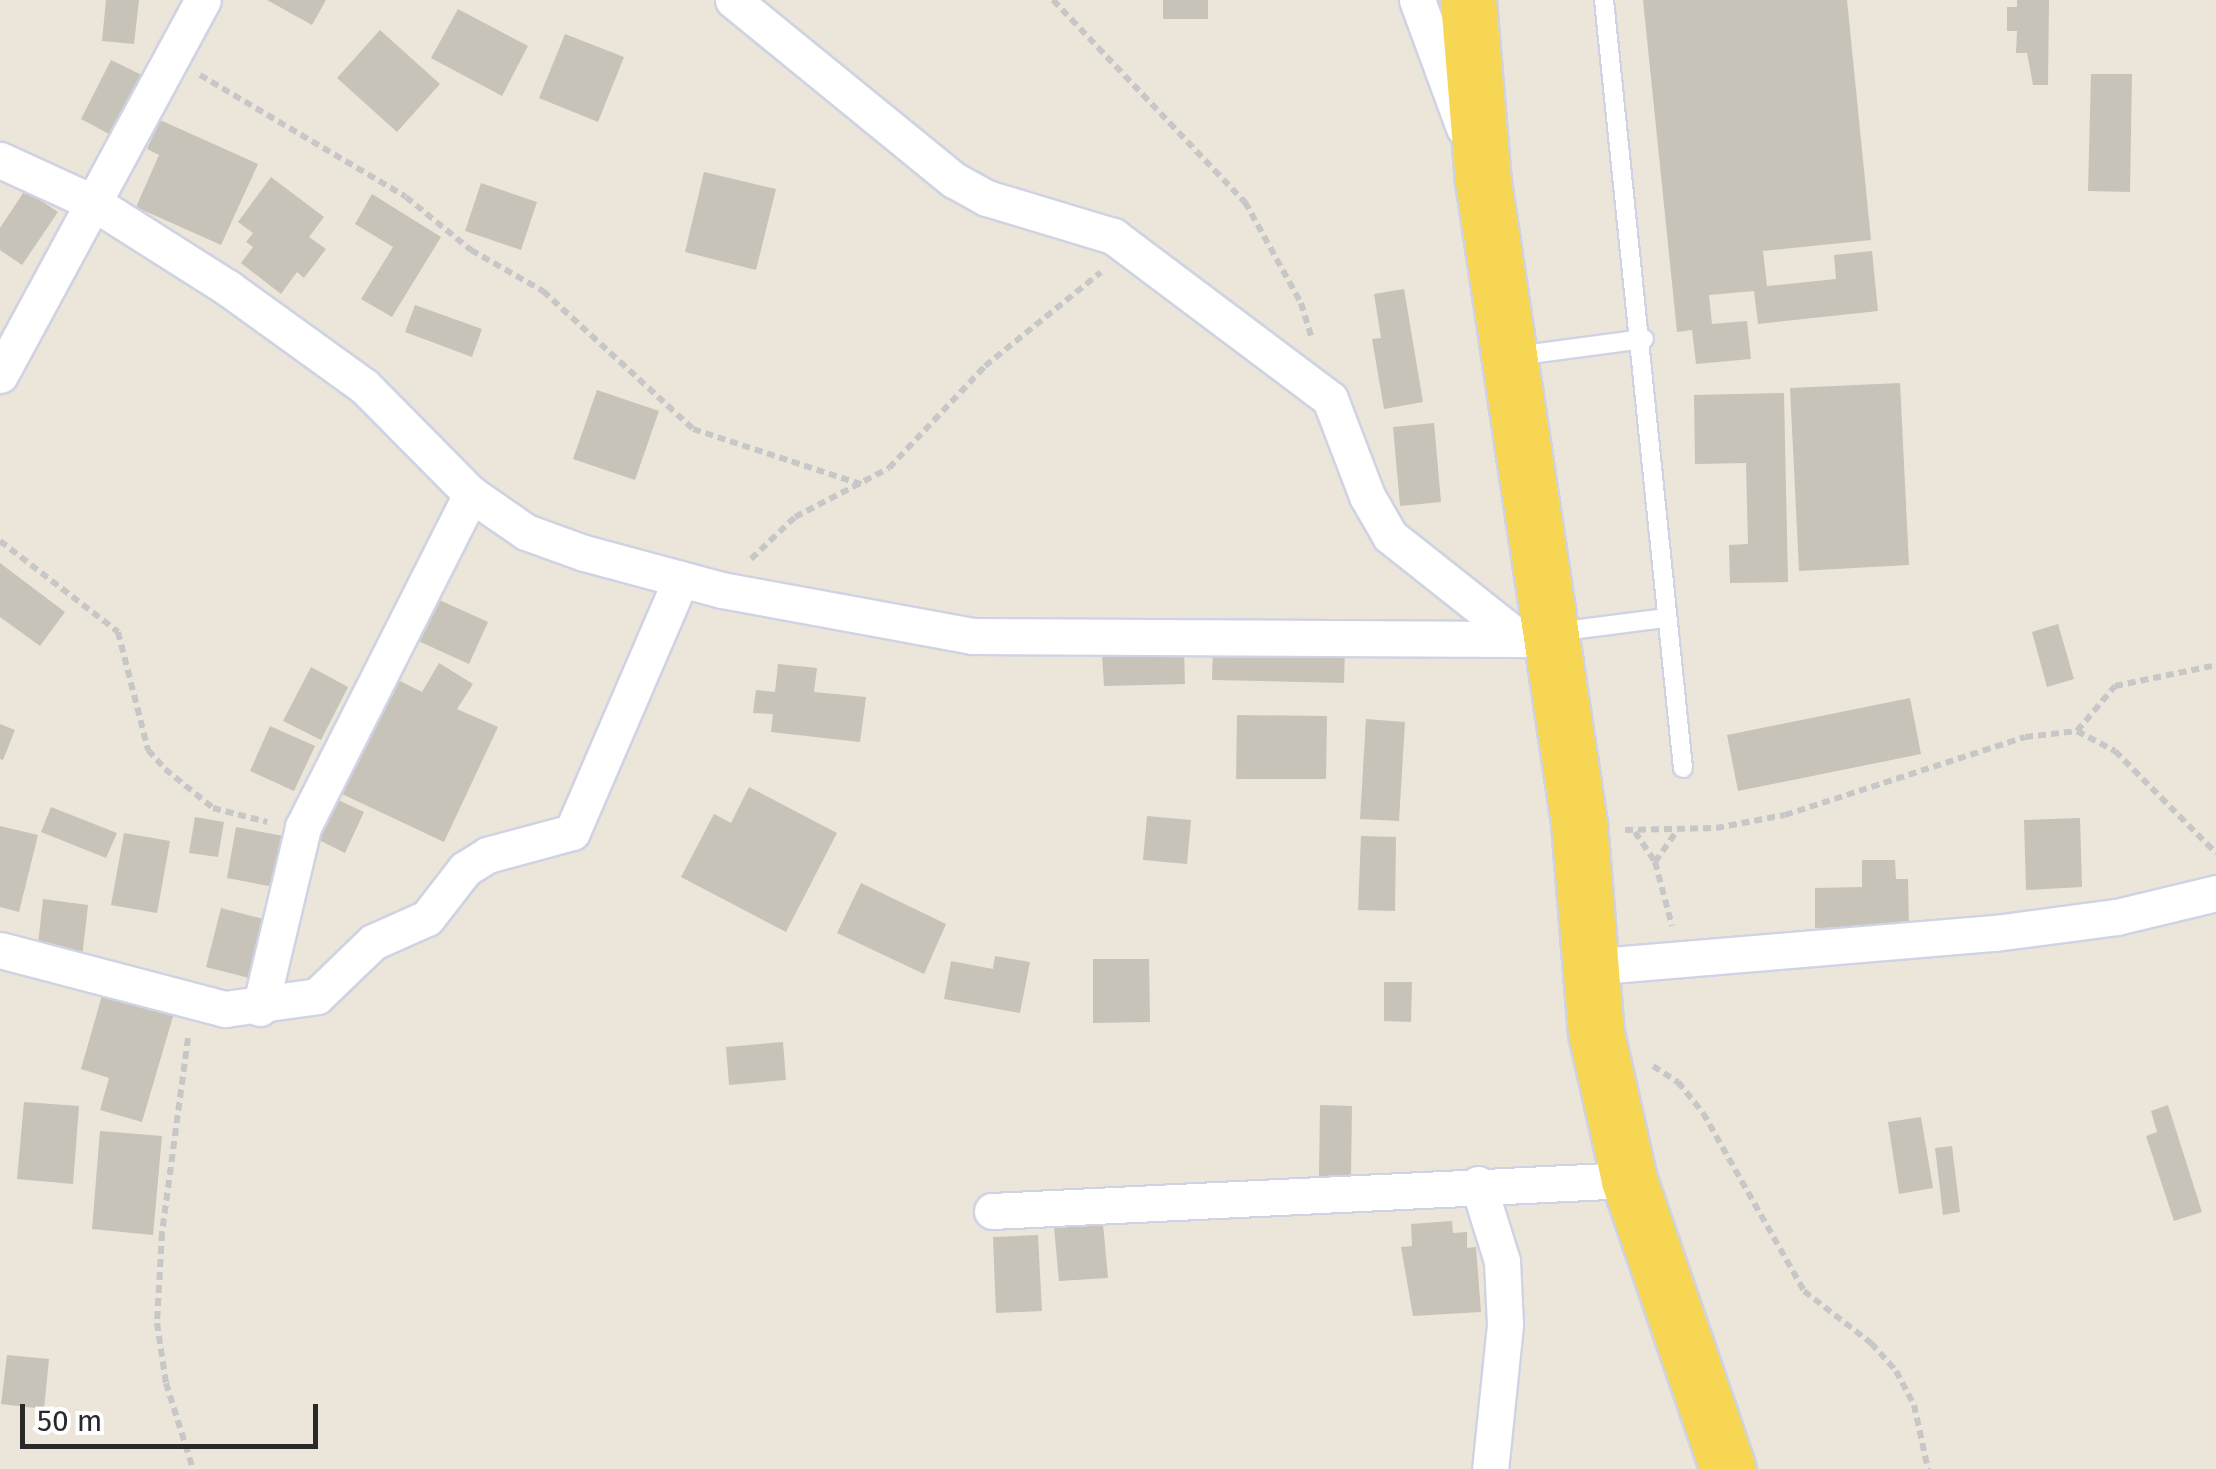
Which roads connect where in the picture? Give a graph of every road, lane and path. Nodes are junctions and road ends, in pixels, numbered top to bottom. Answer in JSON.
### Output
{"nodes":[{"id":1,"x":203,"y":0,"type":"edge"},
{"id":2,"x":733,"y":0,"type":"edge"},
{"id":3,"x":1053,"y":0,"type":"edge"},
{"id":4,"x":1418,"y":0,"type":"edge"},
{"id":5,"x":1468,"y":0,"type":"edge"},
{"id":6,"x":1604,"y":0,"type":"edge"},
{"id":7,"x":173,"y":60,"type":"junction"},
{"id":8,"x":0,"y":160,"type":"edge"},
{"id":9,"x":1483,"y":181,"type":"junction"},
{"id":10,"x":94,"y":203,"type":"junction"},
{"id":11,"x":1129,"y":248,"type":"junction"},
{"id":12,"x":1644,"y":339,"type":"junction"},
{"id":13,"x":1511,"y":356,"type":"junction"},
{"id":14,"x":0,"y":374,"type":"edge"},
{"id":15,"x":1330,"y":398,"type":"junction"},
{"id":16,"x":866,"y":486,"type":"junction"},
{"id":17,"x":471,"y":494,"type":"junction"},
{"id":18,"x":0,"y":541,"type":"edge"},
{"id":19,"x":680,"y":579,"type":"junction"},
{"id":20,"x":722,"y":590,"type":"junction"},
{"id":21,"x":1665,"y":618,"type":"junction"},
{"id":22,"x":1538,"y":635,"type":"junction"},
{"id":23,"x":2216,"y":665,"type":"edge"},
{"id":24,"x":2077,"y":730,"type":"junction"},
{"id":25,"x":1683,"y":768,"type":"dead end"},
{"id":26,"x":1579,"y":823,"type":"junction"},
{"id":27,"x":303,"y":827,"type":"junction"},
{"id":28,"x":1634,"y":831,"type":"junction"},
{"id":29,"x":1676,"y":831,"type":"junction"},
{"id":30,"x":2216,"y":853,"type":"edge"},
{"id":31,"x":1655,"y":862,"type":"junction"},
{"id":32,"x":2216,"y":893,"type":"edge"},
{"id":33,"x":0,"y":950,"type":"edge"},
{"id":34,"x":1681,"y":961,"type":"junction"},
{"id":35,"x":1588,"y":967,"type":"junction"},
{"id":36,"x":193,"y":1002,"type":"junction"},
{"id":37,"x":260,"y":1008,"type":"junction"},
{"id":38,"x":1596,"y":1032,"type":"junction"},
{"id":39,"x":1629,"y":1180,"type":"junction"},
{"id":40,"x":1478,"y":1184,"type":"junction"},
{"id":41,"x":992,"y":1211,"type":"dead end"},
{"id":42,"x":193,"y":1469,"type":"edge"},
{"id":43,"x":1490,"y":1469,"type":"edge"},
{"id":44,"x":1728,"y":1469,"type":"edge"},
{"id":45,"x":1928,"y":1469,"type":"edge"}],
"edges":[{"from":1,"to":7,"type":"street"},
{"from":2,"to":11,"type":"street"},
{"from":3,"to":15,"type":"path"},
{"from":4,"to":9,"type":"street"},
{"from":5,"to":9,"type":"main road"},
{"from":6,"to":12,"type":"lane"},
{"from":7,"to":10,"type":"street"},
{"from":7,"to":16,"type":"path"},
{"from":8,"to":10,"type":"street"},
{"from":9,"to":13,"type":"main road"},
{"from":10,"to":14,"type":"street"},
{"from":10,"to":17,"type":"street"},
{"from":11,"to":15,"type":"street"},
{"from":11,"to":16,"type":"path"},
{"from":12,"to":13,"type":"lane"},
{"from":12,"to":21,"type":"lane"},
{"from":13,"to":22,"type":"main road"},
{"from":15,"to":22,"type":"street"},
{"from":16,"to":20,"type":"path"},
{"from":17,"to":19,"type":"street"},
{"from":17,"to":27,"type":"street"},
{"from":18,"to":27,"type":"path"},
{"from":19,"to":20,"type":"street"},
{"from":19,"to":37,"type":"street"},
{"from":20,"to":22,"type":"street"},
{"from":21,"to":22,"type":"lane"},
{"from":21,"to":25,"type":"lane"},
{"from":22,"to":26,"type":"main road"},
{"from":23,"to":24,"type":"path"},
{"from":24,"to":29,"type":"path"},
{"from":24,"to":30,"type":"path"},
{"from":26,"to":28,"type":"path"},
{"from":26,"to":35,"type":"main road"},
{"from":27,"to":37,"type":"street"},
{"from":28,"to":29,"type":"path"},
{"from":28,"to":31,"type":"path"},
{"from":29,"to":31,"type":"path"},
{"from":31,"to":34,"type":"path"},
{"from":32,"to":34,"type":"street"},
{"from":33,"to":36,"type":"street"},
{"from":34,"to":35,"type":"street"},
{"from":35,"to":38,"type":"main road"},
{"from":36,"to":37,"type":"street"},
{"from":36,"to":42,"type":"path"},
{"from":38,"to":39,"type":"main road"},
{"from":38,"to":45,"type":"path"},
{"from":39,"to":40,"type":"street"},
{"from":39,"to":44,"type":"main road"},
{"from":40,"to":41,"type":"street"},
{"from":40,"to":43,"type":"street"}]}
